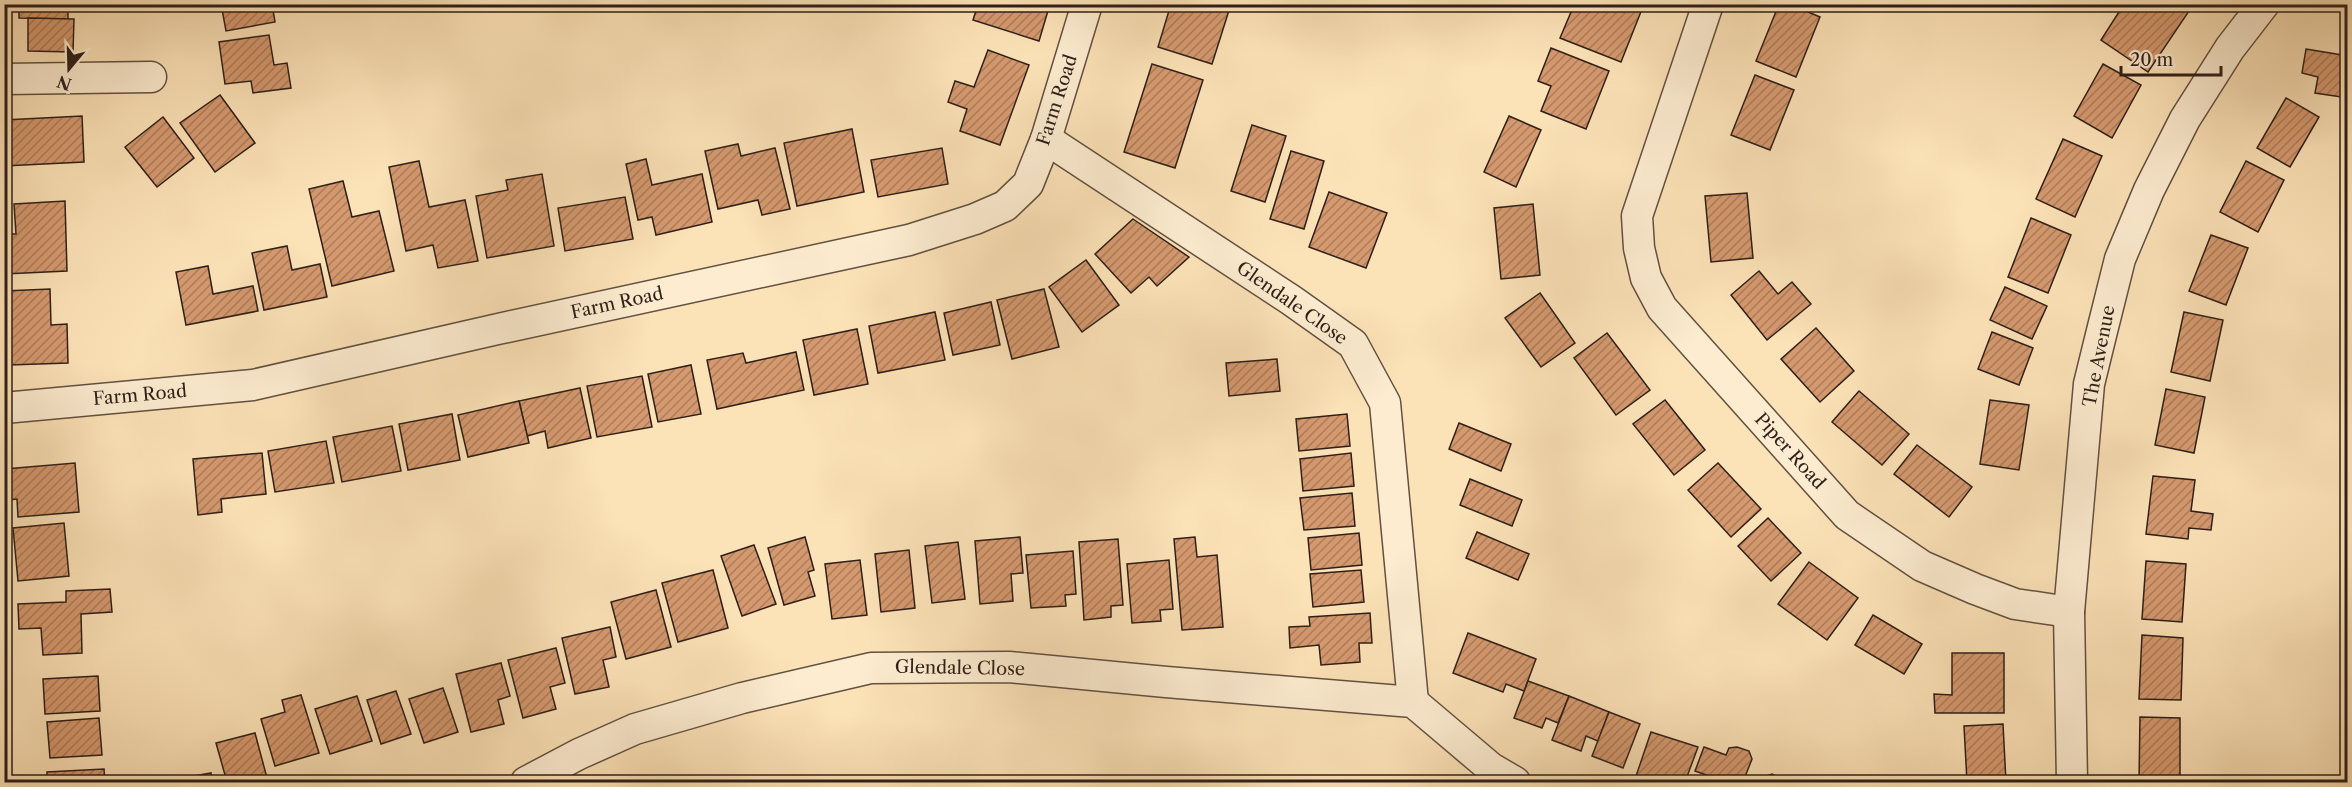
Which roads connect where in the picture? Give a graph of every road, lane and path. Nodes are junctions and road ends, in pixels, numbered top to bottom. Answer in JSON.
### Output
{"nodes":[{"id":1,"x":1087,"y":4,"type":"edge"},
{"id":2,"x":1708,"y":4,"type":"edge"},
{"id":3,"x":2264,"y":4,"type":"edge"},
{"id":4,"x":151,"y":77,"type":"dead end"},
{"id":5,"x":4,"y":79,"type":"edge"},
{"id":6,"x":1046,"y":139,"type":"junction"},
{"id":7,"x":4,"y":408,"type":"edge"},
{"id":8,"x":2069,"y":612,"type":"junction"},
{"id":9,"x":1413,"y":702,"type":"junction"},
{"id":10,"x":526,"y":783,"type":"edge"},
{"id":11,"x":1515,"y":783,"type":"edge"},
{"id":12,"x":2072,"y":783,"type":"edge"}],
"edges":[{"from":1,"to":6,"type":"street","name":"Farm Road"},
{"from":2,"to":8,"type":"street","name":"Piper Road"},
{"from":3,"to":8,"type":"street","name":"The Avenue"},
{"from":4,"to":5,"type":"street"},
{"from":6,"to":7,"type":"street","name":"Farm Road"},
{"from":6,"to":9,"type":"street","name":"Glendale Close"},
{"from":8,"to":12,"type":"street","name":"The Avenue"},
{"from":9,"to":10,"type":"street","name":"Glendale Close"},
{"from":9,"to":11,"type":"street"}]}
